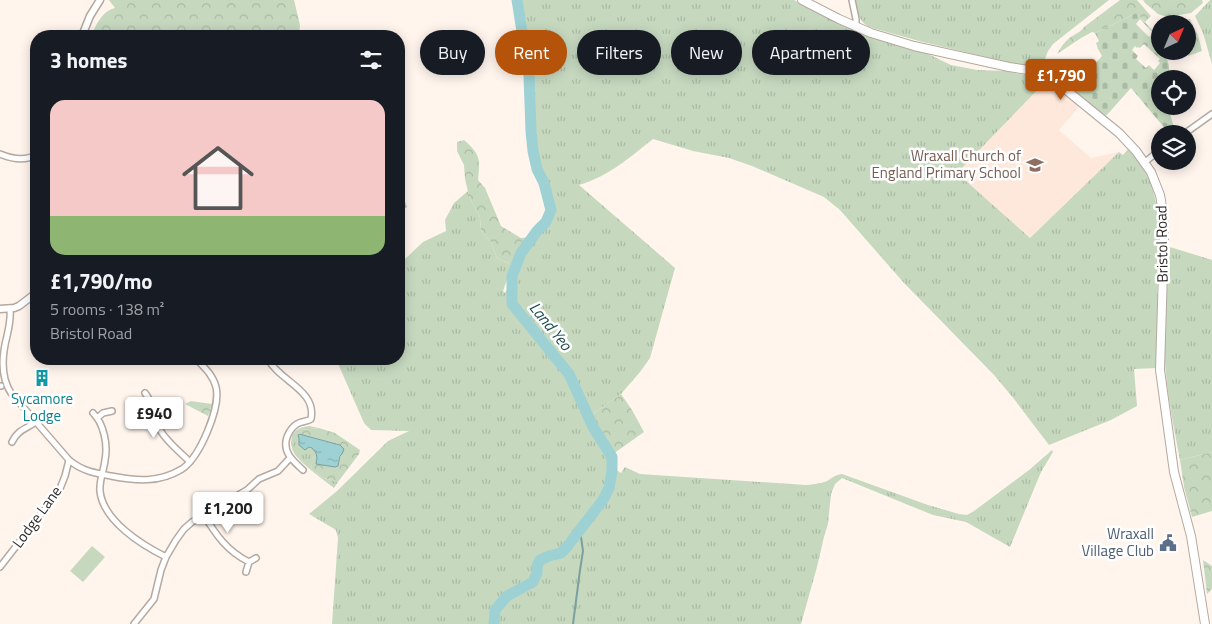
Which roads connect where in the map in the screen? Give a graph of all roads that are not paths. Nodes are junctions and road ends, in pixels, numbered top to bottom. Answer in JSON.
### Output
{"nodes":[{"id":1,"x":100,"y":0,"type":"edge"},
{"id":2,"x":802,"y":0,"type":"edge"},
{"id":3,"x":852,"y":0,"type":"edge"},
{"id":4,"x":856,"y":27,"type":"junction"},
{"id":5,"x":84,"y":30,"type":"edge"},
{"id":6,"x":1212,"y":114,"type":"edge"},
{"id":7,"x":1196,"y":125,"type":"edge"},
{"id":8,"x":0,"y":154,"type":"edge"},
{"id":9,"x":1151,"y":157,"type":"edge"},
{"id":10,"x":30,"y":158,"type":"edge"},
{"id":11,"x":1145,"y":162,"type":"junction"},
{"id":12,"x":30,"y":298,"type":"edge"},
{"id":13,"x":4,"y":308,"type":"edge"},
{"id":14,"x":202,"y":365,"type":"edge"},
{"id":15,"x":272,"y":365,"type":"edge"},
{"id":16,"x":145,"y":393,"type":"dead end"},
{"id":17,"x":158,"y":401,"type":"dead end"},
{"id":18,"x":151,"y":403,"type":"junction"},
{"id":19,"x":112,"y":411,"type":"dead end"},
{"id":20,"x":36,"y":422,"type":"junction"},
{"id":21,"x":12,"y":442,"type":"dead end"},
{"id":22,"x":290,"y":458,"type":"junction"},
{"id":23,"x":69,"y":460,"type":"junction"},
{"id":24,"x":190,"y":462,"type":"junction"},
{"id":25,"x":304,"y":470,"type":"dead end"},
{"id":26,"x":102,"y":475,"type":"junction"},
{"id":27,"x":204,"y":515,"type":"junction"},
{"id":28,"x":166,"y":557,"type":"junction"},
{"id":29,"x":256,"y":558,"type":"dead end"},
{"id":30,"x":248,"y":562,"type":"junction"},
{"id":31,"x":0,"y":567,"type":"edge"},
{"id":32,"x":246,"y":572,"type":"dead end"},
{"id":33,"x":134,"y":624,"type":"edge"},
{"id":34,"x":1206,"y":624,"type":"edge"}],
"edges":[{"from":1,"to":5,"type":"street"},
{"from":2,"to":4,"type":"main road","name":"Bristol Road"},
{"from":3,"to":4,"type":"street"},
{"from":4,"to":11,"type":"main road","name":"Bristol Road"},
{"from":6,"to":7,"type":"street"},
{"from":8,"to":10,"type":"street"},
{"from":9,"to":11,"type":"street"},
{"from":11,"to":34,"type":"main road","name":"Bristol Road"},
{"from":12,"to":13,"type":"street"},
{"from":13,"to":20,"type":"street"},
{"from":14,"to":24,"type":"street"},
{"from":15,"to":22,"type":"street"},
{"from":16,"to":18,"type":"street"},
{"from":17,"to":18,"type":"street"},
{"from":18,"to":24,"type":"street"},
{"from":19,"to":26,"type":"street"},
{"from":20,"to":21,"type":"street"},
{"from":20,"to":23,"type":"street"},
{"from":22,"to":25,"type":"street"},
{"from":22,"to":27,"type":"street"},
{"from":23,"to":26,"type":"street"},
{"from":23,"to":31,"type":"street","name":"Lodge Lane"},
{"from":24,"to":26,"type":"street"},
{"from":26,"to":28,"type":"street"},
{"from":27,"to":28,"type":"street"},
{"from":27,"to":30,"type":"street"},
{"from":28,"to":33,"type":"street"},
{"from":29,"to":30,"type":"street"},
{"from":30,"to":32,"type":"street"}]}
